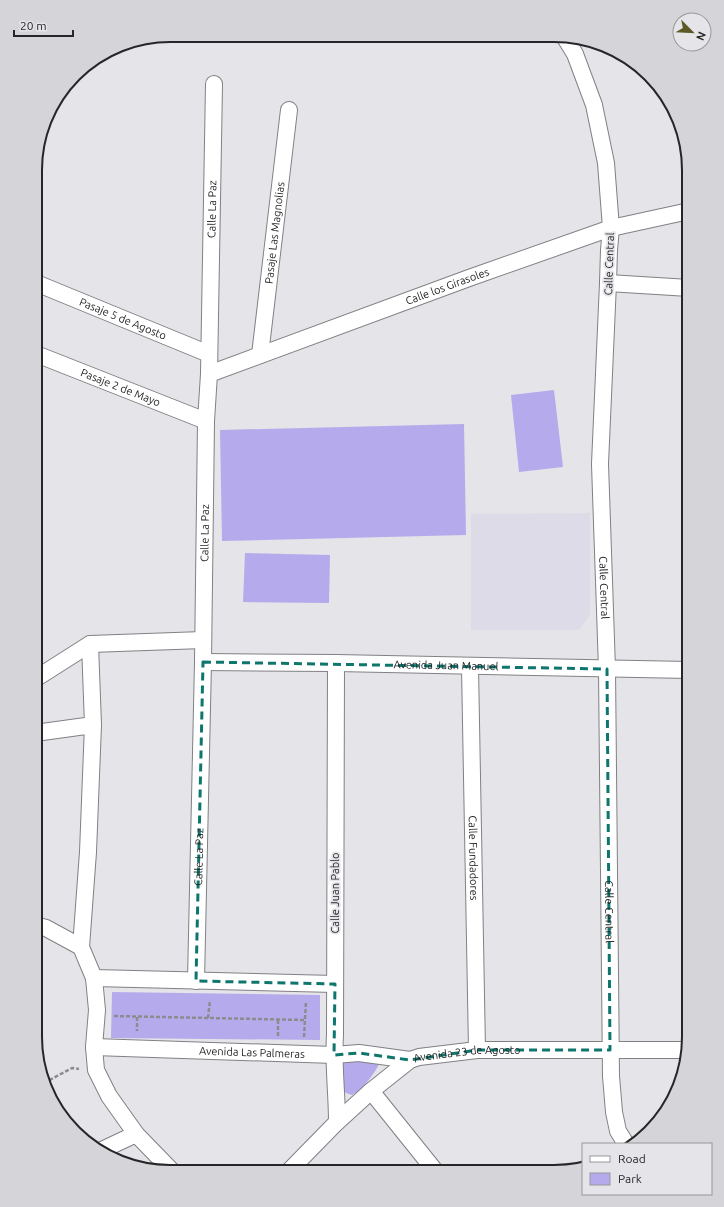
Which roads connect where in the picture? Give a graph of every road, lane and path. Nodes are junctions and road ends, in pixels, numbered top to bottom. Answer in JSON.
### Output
{"nodes":[{"id":1,"x":568,"y":43,"type":"edge"},
{"id":2,"x":214,"y":84,"type":"dead end"},
{"id":3,"x":289,"y":110,"type":"dead end"},
{"id":4,"x":682,"y":213,"type":"edge"},
{"id":5,"x":611,"y":228,"type":"junction"},
{"id":6,"x":608,"y":283,"type":"junction"},
{"id":7,"x":42,"y":285,"type":"edge"},
{"id":8,"x":682,"y":288,"type":"edge"},
{"id":9,"x":209,"y":354,"type":"junction"},
{"id":10,"x":260,"y":355,"type":"junction"},
{"id":11,"x":42,"y":356,"type":"edge"},
{"id":12,"x":209,"y":374,"type":"junction"},
{"id":13,"x":206,"y":421,"type":"junction"},
{"id":14,"x":203,"y":640,"type":"junction"},
{"id":15,"x":90,"y":644,"type":"junction"},
{"id":16,"x":203,"y":662,"type":"junction"},
{"id":17,"x":336,"y":663,"type":"junction"},
{"id":18,"x":470,"y":667,"type":"junction"},
{"id":19,"x":607,"y":669,"type":"junction"},
{"id":20,"x":682,"y":670,"type":"edge"},
{"id":21,"x":42,"y":675,"type":"edge"},
{"id":22,"x":93,"y":725,"type":"junction"},
{"id":23,"x":42,"y":732,"type":"edge"},
{"id":24,"x":42,"y":927,"type":"edge"},
{"id":25,"x":81,"y":947,"type":"junction"},
{"id":26,"x":94,"y":978,"type":"junction"},
{"id":27,"x":196,"y":981,"type":"junction"},
{"id":28,"x":335,"y":984,"type":"junction"},
{"id":29,"x":210,"y":1000,"type":"dead end"},
{"id":30,"x":306,"y":1001,"type":"dead end"},
{"id":31,"x":113,"y":1016,"type":"dead end"},
{"id":32,"x":137,"y":1017,"type":"junction"},
{"id":33,"x":208,"y":1018,"type":"junction"},
{"id":34,"x":305,"y":1020,"type":"junction"},
{"id":35,"x":304,"y":1037,"type":"dead end"},
{"id":36,"x":137,"y":1038,"type":"dead end"},
{"id":37,"x":94,"y":1046,"type":"junction"},
{"id":38,"x":476,"y":1050,"type":"junction"},
{"id":39,"x":610,"y":1050,"type":"junction"},
{"id":40,"x":681,"y":1050,"type":"edge"},
{"id":41,"x":334,"y":1055,"type":"junction"},
{"id":42,"x":410,"y":1060,"type":"junction"},
{"id":43,"x":96,"y":1070,"type":"junction"},
{"id":44,"x":50,"y":1080,"type":"edge"},
{"id":45,"x":371,"y":1091,"type":"junction"},
{"id":46,"x":337,"y":1122,"type":"junction"},
{"id":47,"x":136,"y":1134,"type":"junction"},
{"id":48,"x":625,"y":1143,"type":"edge"},
{"id":49,"x":106,"y":1148,"type":"edge"},
{"id":50,"x":166,"y":1165,"type":"edge"},
{"id":51,"x":295,"y":1165,"type":"edge"},
{"id":52,"x":430,"y":1165,"type":"edge"}],
"edges":[{"from":1,"to":5,"type":"street","name":"Calle Central"},
{"from":2,"to":9,"type":"street","name":"Calle La Paz"},
{"from":3,"to":10,"type":"street","name":"Pasaje Las Magnolias"},
{"from":4,"to":5,"type":"street","name":"Calle los Girasoles"},
{"from":5,"to":6,"type":"street","name":"Calle Central"},
{"from":5,"to":10,"type":"street","name":"Calle los Girasoles"},
{"from":6,"to":8,"type":"street"},
{"from":6,"to":19,"type":"street","name":"Calle Central"},
{"from":7,"to":9,"type":"street","name":"Pasaje 5 de Agosto"},
{"from":9,"to":12,"type":"street","name":"Calle La Paz"},
{"from":10,"to":12,"type":"street","name":"Calle los Girasoles"},
{"from":11,"to":13,"type":"street","name":"Pasaje 2 de Mayo"},
{"from":12,"to":13,"type":"street","name":"Calle La Paz"},
{"from":13,"to":14,"type":"street","name":"Calle La Paz"},
{"from":14,"to":15,"type":"street"},
{"from":14,"to":16,"type":"street","name":"Calle La Paz"},
{"from":15,"to":21,"type":"street"},
{"from":15,"to":22,"type":"street"},
{"from":16,"to":17,"type":"street","name":"Avenida Juan Manuel"},
{"from":16,"to":27,"type":"street","name":"Calle La Paz"},
{"from":17,"to":18,"type":"street","name":"Avenida Juan Manuel"},
{"from":17,"to":28,"type":"street","name":"Calle Juan Pablo"},
{"from":18,"to":19,"type":"street","name":"Avenida Juan Manuel"},
{"from":18,"to":38,"type":"street","name":"Calle Fundadores"},
{"from":19,"to":20,"type":"street","name":"Avenida Juan Manuel"},
{"from":19,"to":39,"type":"street","name":"Calle Central"},
{"from":22,"to":23,"type":"street"},
{"from":22,"to":25,"type":"street"},
{"from":24,"to":25,"type":"street"},
{"from":25,"to":26,"type":"street"},
{"from":26,"to":27,"type":"street"},
{"from":26,"to":37,"type":"street"},
{"from":27,"to":28,"type":"street"},
{"from":28,"to":41,"type":"street","name":"Calle Juan Pablo"},
{"from":29,"to":33,"type":"path"},
{"from":30,"to":34,"type":"path"},
{"from":31,"to":32,"type":"path"},
{"from":32,"to":33,"type":"path"},
{"from":32,"to":36,"type":"path"},
{"from":33,"to":34,"type":"path"},
{"from":34,"to":35,"type":"path"},
{"from":37,"to":41,"type":"street","name":"Avenida Las Palmeras"},
{"from":37,"to":43,"type":"street"},
{"from":38,"to":39,"type":"street","name":"Avenida 23 de Agosto"},
{"from":38,"to":42,"type":"street","name":"Avenida 23 de Agosto"},
{"from":39,"to":40,"type":"street","name":"Avenida 23 de Agosto"},
{"from":39,"to":48,"type":"street","name":"Calle Central"},
{"from":41,"to":42,"type":"street","name":"Avenida Las Palmeras"},
{"from":41,"to":46,"type":"street","name":"Calle Juan Pablo"},
{"from":42,"to":45,"type":"street","name":"Avenida 23 de Agosto"},
{"from":43,"to":44,"type":"path"},
{"from":43,"to":47,"type":"street"},
{"from":45,"to":46,"type":"street","name":"Avenida 23 de Agosto"},
{"from":45,"to":52,"type":"street"},
{"from":46,"to":51,"type":"street","name":"Avenida 23 de Agosto"},
{"from":47,"to":49,"type":"street"},
{"from":47,"to":50,"type":"street"}]}
